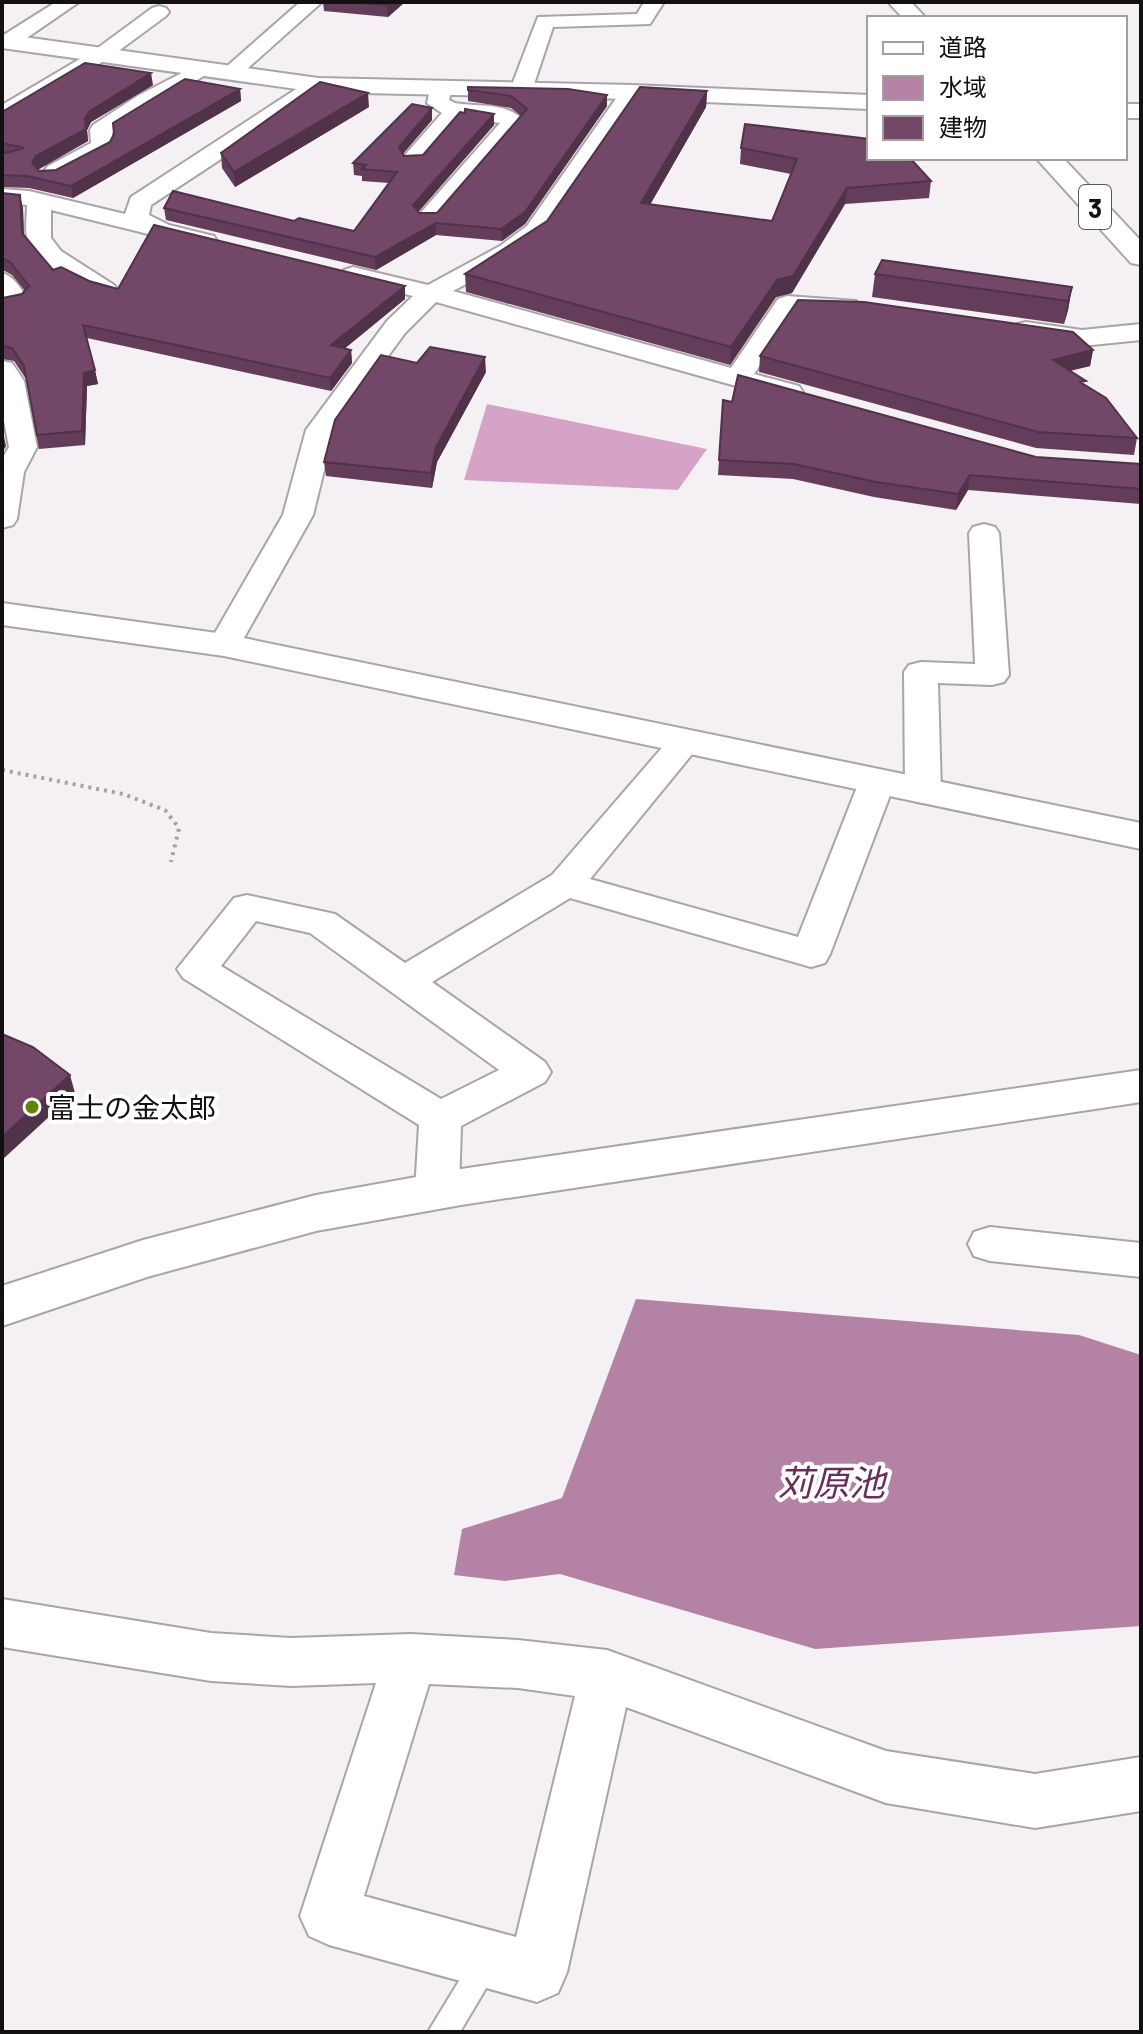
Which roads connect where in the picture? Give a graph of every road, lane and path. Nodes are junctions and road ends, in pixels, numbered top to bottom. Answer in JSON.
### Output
{"nodes":[{"id":1,"x":69,"y":2,"type":"edge"},
{"id":2,"x":654,"y":2,"type":"edge"},
{"id":3,"x":306,"y":3,"type":"edge"},
{"id":4,"x":159,"y":12,"type":"dead end"},
{"id":5,"x":4,"y":41,"type":"edge"},
{"id":6,"x":102,"y":54,"type":"junction"},
{"id":7,"x":203,"y":68,"type":"junction"},
{"id":8,"x":232,"y":72,"type":"junction"},
{"id":9,"x":318,"y":85,"type":"junction"},
{"id":10,"x":441,"y":89,"type":"junction"},
{"id":11,"x":521,"y":90,"type":"junction"},
{"id":12,"x":632,"y":92,"type":"junction"},
{"id":13,"x":867,"y":102,"type":"edge"},
{"id":14,"x":455,"y":111,"type":"junction"},
{"id":15,"x":2,"y":114,"type":"edge"},
{"id":16,"x":413,"y":160,"type":"edge"},
{"id":17,"x":1051,"y":160,"type":"edge"},
{"id":18,"x":49,"y":175,"type":"edge"},
{"id":19,"x":2,"y":196,"type":"edge"},
{"id":20,"x":39,"y":201,"type":"junction"},
{"id":21,"x":429,"y":217,"type":"edge"},
{"id":22,"x":162,"y":231,"type":"junction"},
{"id":23,"x":222,"y":245,"type":"edge"},
{"id":24,"x":1141,"y":257,"type":"edge"},
{"id":25,"x":327,"y":269,"type":"edge"},
{"id":26,"x":2,"y":281,"type":"edge"},
{"id":27,"x":105,"y":290,"type":"edge"},
{"id":28,"x":431,"y":293,"type":"junction"},
{"id":29,"x":2,"y":302,"type":"edge"},
{"id":30,"x":872,"y":309,"type":"edge"},
{"id":31,"x":1007,"y":327,"type":"edge"},
{"id":32,"x":1141,"y":332,"type":"edge"},
{"id":33,"x":2,"y":369,"type":"edge"},
{"id":34,"x":738,"y":378,"type":"junction"},
{"id":35,"x":812,"y":398,"type":"edge"},
{"id":36,"x":2,"y":519,"type":"edge"},
{"id":37,"x":984,"y":533,"type":"dead end"},
{"id":38,"x":2,"y":614,"type":"edge"},
{"id":39,"x":224,"y":645,"type":"junction"},
{"id":40,"x":685,"y":742,"type":"junction"},
{"id":41,"x":2,"y":770,"type":"edge"},
{"id":42,"x":877,"y":782,"type":"junction"},
{"id":43,"x":923,"y":792,"type":"junction"},
{"id":44,"x":1141,"y":836,"type":"edge"},
{"id":45,"x":171,"y":862,"type":"dead end"},
{"id":46,"x":565,"y":884,"type":"junction"},
{"id":47,"x":403,"y":982,"type":"junction"},
{"id":48,"x":1141,"y":1086,"type":"edge"},
{"id":49,"x":440,"y":1118,"type":"junction"},
{"id":50,"x":437,"y":1191,"type":"junction"},
{"id":51,"x":990,"y":1244,"type":"dead end"},
{"id":52,"x":1141,"y":1260,"type":"edge"},
{"id":53,"x":2,"y":1306,"type":"edge"},
{"id":54,"x":2,"y":1623,"type":"edge"},
{"id":55,"x":411,"y":1658,"type":"junction"},
{"id":56,"x":607,"y":1675,"type":"junction"},
{"id":57,"x":1141,"y":1784,"type":"edge"},
{"id":58,"x":488,"y":1959,"type":"junction"},
{"id":59,"x":443,"y":2032,"type":"edge"}],
"edges":[{"from":1,"to":5,"type":"street"},
{"from":2,"to":11,"type":"street"},
{"from":3,"to":8,"type":"street"},
{"from":4,"to":6,"type":"street"},
{"from":5,"to":6,"type":"main road"},
{"from":6,"to":7,"type":"main road"},
{"from":6,"to":15,"type":"street"},
{"from":7,"to":8,"type":"main road"},
{"from":7,"to":18,"type":"street"},
{"from":8,"to":9,"type":"main road"},
{"from":9,"to":10,"type":"main road"},
{"from":9,"to":22,"type":"street"},
{"from":10,"to":11,"type":"main road"},
{"from":10,"to":14,"type":"street"},
{"from":11,"to":12,"type":"main road"},
{"from":12,"to":13,"type":"main road"},
{"from":12,"to":28,"type":"street"},
{"from":14,"to":16,"type":"street"},
{"from":14,"to":21,"type":"street"},
{"from":17,"to":24,"type":"main road","number":"3"},
{"from":19,"to":20,"type":"street"},
{"from":20,"to":22,"type":"street"},
{"from":20,"to":27,"type":"street"},
{"from":22,"to":23,"type":"street"},
{"from":25,"to":28,"type":"street"},
{"from":26,"to":29,"type":"street"},
{"from":28,"to":34,"type":"street"},
{"from":28,"to":39,"type":"street"},
{"from":30,"to":34,"type":"street"},
{"from":31,"to":32,"type":"street"},
{"from":33,"to":36,"type":"street"},
{"from":34,"to":35,"type":"street"},
{"from":37,"to":43,"type":"street"},
{"from":38,"to":39,"type":"main road"},
{"from":39,"to":40,"type":"main road"},
{"from":40,"to":42,"type":"main road"},
{"from":40,"to":46,"type":"street"},
{"from":41,"to":45,"type":"path"},
{"from":42,"to":43,"type":"main road"},
{"from":42,"to":46,"type":"street"},
{"from":43,"to":44,"type":"main road"},
{"from":46,"to":47,"type":"street"},
{"from":47,"to":49,"type":"street"},
{"from":47,"to":49,"type":"street"},
{"from":48,"to":50,"type":"main road"},
{"from":49,"to":50,"type":"street"},
{"from":50,"to":53,"type":"main road"},
{"from":51,"to":52,"type":"street"},
{"from":54,"to":55,"type":"street"},
{"from":55,"to":56,"type":"street"},
{"from":55,"to":58,"type":"street"},
{"from":56,"to":57,"type":"street"},
{"from":56,"to":58,"type":"street"},
{"from":58,"to":59,"type":"lane"}]}
